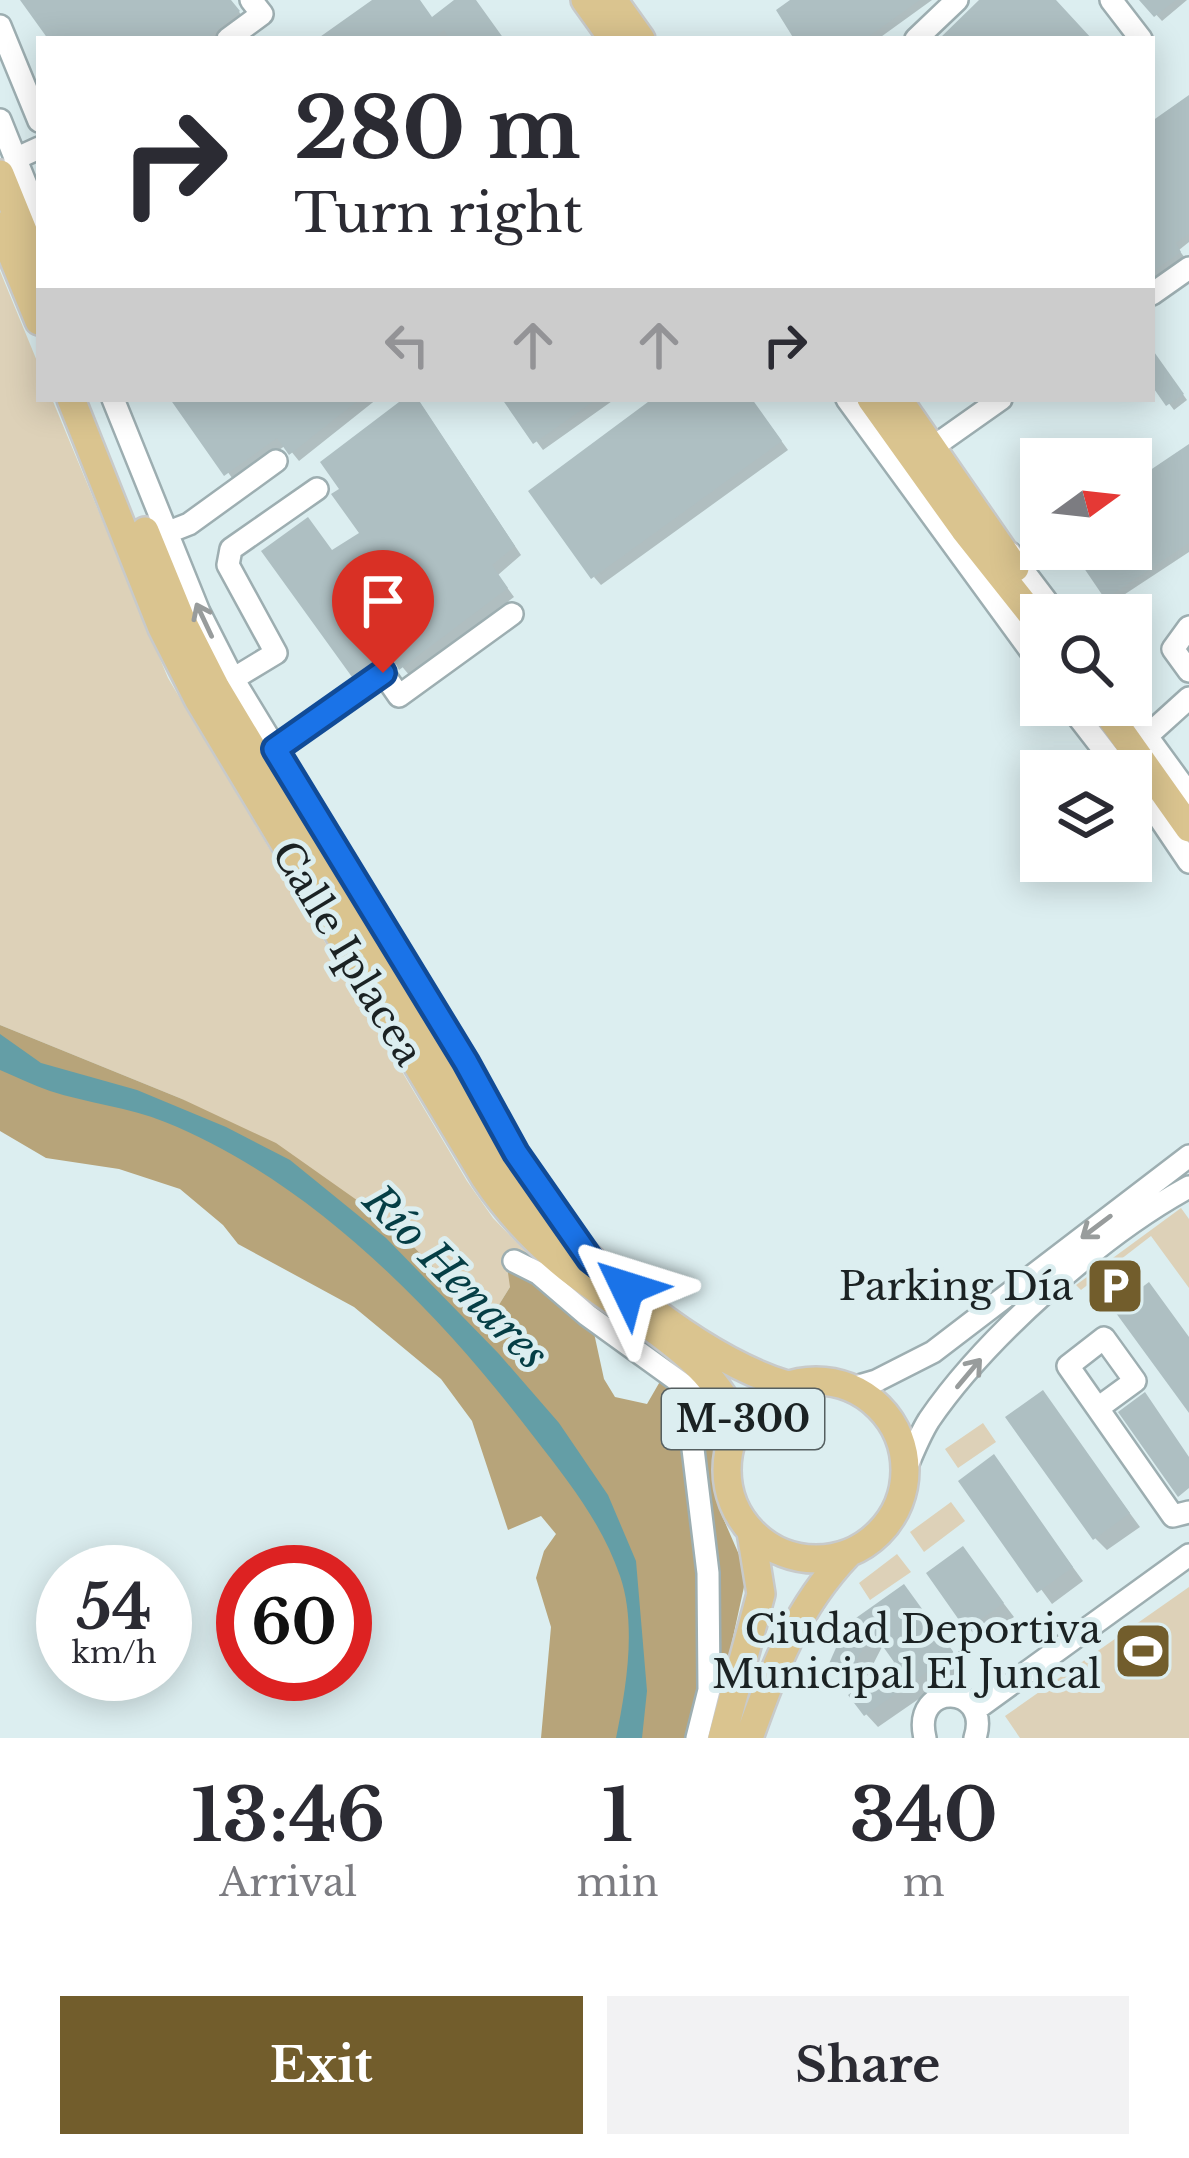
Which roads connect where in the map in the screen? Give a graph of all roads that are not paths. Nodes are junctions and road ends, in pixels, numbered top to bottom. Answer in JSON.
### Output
{"nodes":[{"id":1,"x":251,"y":0,"type":"edge"},
{"id":2,"x":569,"y":0,"type":"edge"},
{"id":3,"x":585,"y":0,"type":"edge"},
{"id":4,"x":613,"y":0,"type":"edge"},
{"id":5,"x":957,"y":0,"type":"edge"},
{"id":6,"x":1112,"y":0,"type":"edge"},
{"id":7,"x":0,"y":26,"type":"edge"},
{"id":8,"x":232,"y":36,"type":"edge"},
{"id":9,"x":606,"y":36,"type":"edge"},
{"id":10,"x":606,"y":36,"type":"edge"},
{"id":11,"x":639,"y":36,"type":"edge"},
{"id":12,"x":919,"y":36,"type":"edge"},
{"id":13,"x":1140,"y":36,"type":"edge"},
{"id":14,"x":36,"y":114,"type":"edge"},
{"id":15,"x":0,"y":120,"type":"edge"},
{"id":16,"x":36,"y":150,"type":"edge"},
{"id":17,"x":8,"y":166,"type":"edge"},
{"id":18,"x":36,"y":212,"type":"edge"},
{"id":19,"x":0,"y":226,"type":"edge"},
{"id":20,"x":36,"y":260,"type":"edge"},
{"id":21,"x":1189,"y":268,"type":"edge"},
{"id":22,"x":1155,"y":292,"type":"edge"},
{"id":23,"x":36,"y":314,"type":"edge"},
{"id":24,"x":72,"y":402,"type":"edge"},
{"id":25,"x":92,"y":402,"type":"edge"},
{"id":26,"x":114,"y":402,"type":"edge"},
{"id":27,"x":849,"y":402,"type":"edge"},
{"id":28,"x":874,"y":402,"type":"edge"},
{"id":29,"x":900,"y":402,"type":"edge"},
{"id":30,"x":997,"y":402,"type":"edge"},
{"id":31,"x":933,"y":447,"type":"junction"},
{"id":32,"x":276,"y":461,"type":"dead end"},
{"id":33,"x":316,"y":489,"type":"dead end"},
{"id":34,"x":973,"y":523,"type":"junction"},
{"id":35,"x":166,"y":533,"type":"junction"},
{"id":36,"x":1020,"y":594,"type":"edge"},
{"id":37,"x":1028,"y":594,"type":"edge"},
{"id":38,"x":1038,"y":594,"type":"edge"},
{"id":39,"x":1020,"y":607,"type":"edge"},
{"id":40,"x":512,"y":614,"type":"dead end"},
{"id":41,"x":1189,"y":628,"type":"edge"},
{"id":42,"x":1020,"y":636,"type":"edge"},
{"id":43,"x":1189,"y":671,"type":"edge"},
{"id":44,"x":232,"y":679,"type":"junction"},
{"id":45,"x":1189,"y":698,"type":"edge"},
{"id":46,"x":1087,"y":726,"type":"edge"},
{"id":47,"x":1114,"y":726,"type":"edge"},
{"id":48,"x":1140,"y":726,"type":"edge"},
{"id":49,"x":1147,"y":736,"type":"junction"},
{"id":50,"x":275,"y":749,"type":"junction"},
{"id":51,"x":1107,"y":750,"type":"edge"},
{"id":52,"x":1189,"y":794,"type":"edge"},
{"id":53,"x":1152,"y":805,"type":"edge"},
{"id":54,"x":1152,"y":810,"type":"edge"},
{"id":55,"x":1185,"y":845,"type":"edge"},
{"id":56,"x":1189,"y":1156,"type":"edge"},
{"id":57,"x":1187,"y":1192,"type":"edge"},
{"id":58,"x":590,"y":1259,"type":"junction"},
{"id":59,"x":514,"y":1261,"type":"dead end"},
{"id":60,"x":787,"y":1385,"type":"junction"},
{"id":61,"x":852,"y":1388,"type":"junction"},
{"id":62,"x":1098,"y":1408,"type":"dead end"},
{"id":63,"x":738,"y":1425,"type":"junction"},
{"id":64,"x":905,"y":1471,"type":"junction"},
{"id":65,"x":1189,"y":1512,"type":"edge"},
{"id":66,"x":751,"y":1532,"type":"junction"},
{"id":67,"x":848,"y":1554,"type":"junction"},
{"id":68,"x":1189,"y":1555,"type":"edge"},
{"id":69,"x":975,"y":1710,"type":"junction"},
{"id":70,"x":697,"y":1738,"type":"edge"},
{"id":71,"x":722,"y":1738,"type":"edge"},
{"id":72,"x":749,"y":1738,"type":"edge"},
{"id":73,"x":926,"y":1738,"type":"edge"},
{"id":74,"x":975,"y":1738,"type":"edge"}],
"edges":[{"from":1,"to":8,"type":"street"},
{"from":2,"to":9,"type":"street"},
{"from":3,"to":10,"type":"main road"},
{"from":4,"to":11,"type":"main road"},
{"from":5,"to":12,"type":"street"},
{"from":6,"to":13,"type":"street"},
{"from":7,"to":14,"type":"street"},
{"from":15,"to":17,"type":"street"},
{"from":16,"to":17,"type":"street"},
{"from":17,"to":18,"type":"street"},
{"from":17,"to":20,"type":"main road"},
{"from":19,"to":23,"type":"main road"},
{"from":21,"to":22,"type":"street"},
{"from":24,"to":63,"type":"main road","name":"Calle Iplacea"},
{"from":25,"to":58,"type":"main road","name":"Calle Iplacea"},
{"from":26,"to":35,"type":"street"},
{"from":27,"to":42,"type":"street"},
{"from":28,"to":34,"type":"main road"},
{"from":29,"to":31,"type":"main road"},
{"from":30,"to":31,"type":"street"},
{"from":31,"to":34,"type":"main road"},
{"from":32,"to":35,"type":"street"},
{"from":33,"to":44,"type":"street"},
{"from":34,"to":36,"type":"main road"},
{"from":34,"to":37,"type":"main road"},
{"from":34,"to":38,"type":"street"},
{"from":34,"to":39,"type":"street"},
{"from":44,"to":35,"type":"street","one_way":true},
{"from":40,"to":50,"type":"street"},
{"from":41,"to":43,"type":"street"},
{"from":44,"to":50,"type":"street"},
{"from":45,"to":49,"type":"street"},
{"from":46,"to":51,"type":"street"},
{"from":47,"to":55,"type":"main road"},
{"from":48,"to":49,"type":"street"},
{"from":49,"to":52,"type":"street"},
{"from":50,"to":58,"type":"street"},
{"from":53,"to":55,"type":"street"},
{"from":54,"to":55,"type":"street"},
{"from":56,"to":61,"type":"street","number":"M-300","one_way":true},
{"from":64,"to":57,"type":"street","one_way":true},
{"from":58,"to":60,"type":"main road","name":"Calle Iplacea"},
{"from":59,"to":70,"type":"street"},
{"from":60,"to":61,"type":"main road","number":"M-300"},
{"from":60,"to":63,"type":"main road","number":"M-300"},
{"from":61,"to":64,"type":"main road","number":"M-300"},
{"from":62,"to":65,"type":"street"},
{"from":63,"to":66,"type":"main road","number":"M-300"},
{"from":64,"to":67,"type":"main road"},
{"from":66,"to":67,"type":"main road"},
{"from":66,"to":71,"type":"main road","number":"M-300"},
{"from":67,"to":72,"type":"main road"},
{"from":68,"to":69,"type":"street"},
{"from":69,"to":73,"type":"street"},
{"from":69,"to":74,"type":"street"}]}
